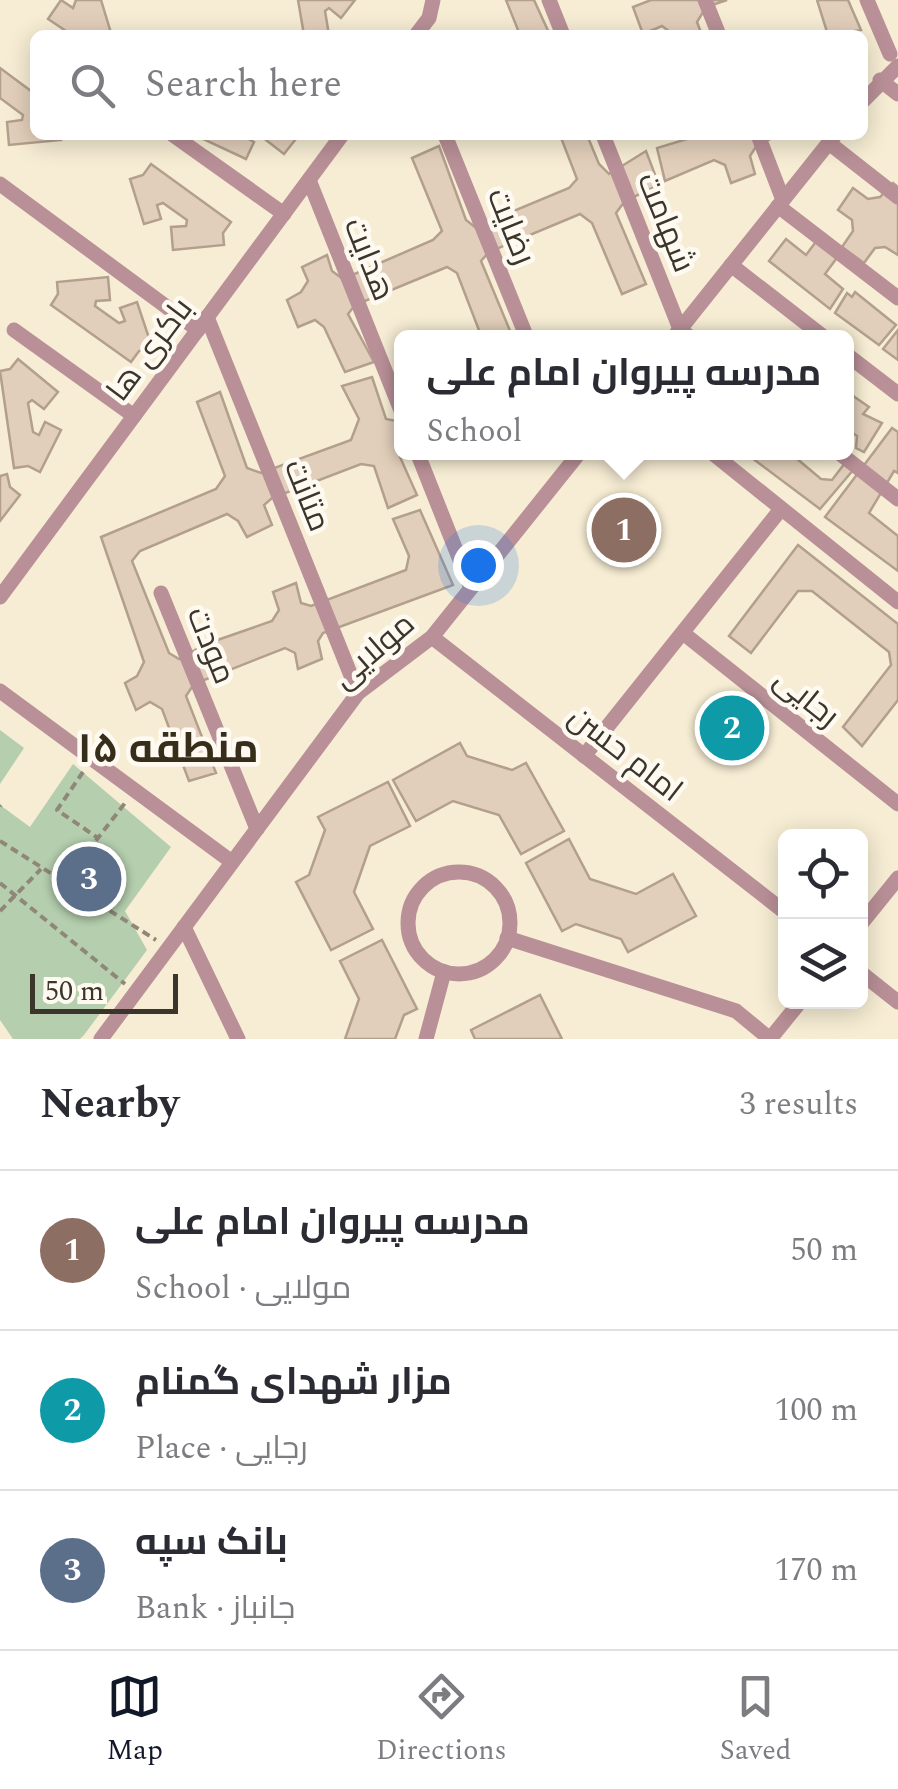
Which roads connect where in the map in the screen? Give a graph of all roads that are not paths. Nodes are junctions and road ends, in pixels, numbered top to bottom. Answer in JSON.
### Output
{"nodes":[{"id":1,"x":432,"y":0,"type":"edge"},
{"id":2,"x":550,"y":0,"type":"edge"},
{"id":3,"x":705,"y":0,"type":"edge"},
{"id":4,"x":867,"y":0,"type":"edge"},
{"id":5,"x":420,"y":30,"type":"edge"},
{"id":6,"x":561,"y":30,"type":"edge"},
{"id":7,"x":716,"y":30,"type":"edge"},
{"id":8,"x":895,"y":54,"type":"edge"},
{"id":9,"x":880,"y":80,"type":"junction"},
{"id":10,"x":898,"y":94,"type":"edge"},
{"id":11,"x":868,"y":96,"type":"edge"},
{"id":12,"x":179,"y":140,"type":"edge"},
{"id":13,"x":338,"y":140,"type":"edge"},
{"id":14,"x":447,"y":140,"type":"edge"},
{"id":15,"x":605,"y":140,"type":"edge"},
{"id":16,"x":760,"y":140,"type":"edge"},
{"id":17,"x":831,"y":140,"type":"edge"},
{"id":18,"x":833,"y":140,"type":"edge"},
{"id":19,"x":309,"y":180,"type":"junction"},
{"id":20,"x":0,"y":184,"type":"edge"},
{"id":21,"x":898,"y":197,"type":"edge"},
{"id":22,"x":781,"y":203,"type":"junction"},
{"id":23,"x":284,"y":214,"type":"junction"},
{"id":24,"x":731,"y":264,"type":"junction"},
{"id":25,"x":898,"y":298,"type":"edge"},
{"id":26,"x":202,"y":324,"type":"junction"},
{"id":27,"x":14,"y":330,"type":"dead end"},
{"id":28,"x":524,"y":330,"type":"edge"},
{"id":29,"x":679,"y":330,"type":"edge"},
{"id":30,"x":685,"y":330,"type":"edge"},
{"id":31,"x":815,"y":330,"type":"edge"},
{"id":32,"x":854,"y":360,"type":"edge"},
{"id":33,"x":394,"y":394,"type":"edge"},
{"id":34,"x":898,"y":394,"type":"edge"},
{"id":35,"x":134,"y":416,"type":"junction"},
{"id":36,"x":420,"y":460,"type":"edge"},
{"id":37,"x":571,"y":460,"type":"edge"},
{"id":38,"x":721,"y":460,"type":"edge"},
{"id":39,"x":848,"y":460,"type":"edge"},
{"id":40,"x":898,"y":499,"type":"edge"},
{"id":41,"x":781,"y":509,"type":"junction"},
{"id":42,"x":471,"y":588,"type":"junction"},
{"id":43,"x":161,"y":594,"type":"dead end"},
{"id":44,"x":0,"y":596,"type":"edge"},
{"id":45,"x":898,"y":602,"type":"edge"},
{"id":46,"x":682,"y":633,"type":"junction"},
{"id":47,"x":432,"y":637,"type":"junction"},
{"id":48,"x":0,"y":691,"type":"edge"},
{"id":49,"x":358,"y":692,"type":"junction"},
{"id":50,"x":584,"y":756,"type":"junction"},
{"id":51,"x":898,"y":804,"type":"edge"},
{"id":52,"x":256,"y":829,"type":"junction"},
{"id":53,"x":232,"y":862,"type":"junction"},
{"id":54,"x":898,"y":878,"type":"edge"},
{"id":55,"x":778,"y":907,"type":"edge"},
{"id":56,"x":865,"y":919,"type":"edge"},
{"id":57,"x":184,"y":927,"type":"junction"},
{"id":58,"x":507,"y":938,"type":"junction"},
{"id":59,"x":444,"y":972,"type":"junction"},
{"id":60,"x":868,"y":978,"type":"edge"},
{"id":61,"x":898,"y":1002,"type":"edge"},
{"id":62,"x":794,"y":1009,"type":"edge"},
{"id":63,"x":101,"y":1039,"type":"edge"},
{"id":64,"x":238,"y":1039,"type":"edge"},
{"id":65,"x":426,"y":1039,"type":"edge"},
{"id":66,"x":770,"y":1039,"type":"edge"}],
"edges":[{"from":1,"to":5,"type":"street"},
{"from":2,"to":6,"type":"street"},
{"from":3,"to":7,"type":"street"},
{"from":4,"to":8,"type":"street"},
{"from":8,"to":9,"type":"street"},
{"from":9,"to":10,"type":"street"},
{"from":9,"to":11,"type":"street"},
{"from":12,"to":23,"type":"street"},
{"from":13,"to":19,"type":"street","name":"باکری ها"},
{"from":14,"to":28,"type":"street","name":"رضایت"},
{"from":15,"to":29,"type":"street","name":"شهامت"},
{"from":16,"to":22,"type":"street"},
{"from":17,"to":22,"type":"street"},
{"from":18,"to":21,"type":"street"},
{"from":19,"to":23,"type":"street","name":"باکری ها"},
{"from":19,"to":33,"type":"street","name":"هدایت"},
{"from":20,"to":26,"type":"street"},
{"from":22,"to":24,"type":"street"},
{"from":22,"to":25,"type":"street"},
{"from":23,"to":26,"type":"street","name":"باکری ها"},
{"from":24,"to":30,"type":"street"},
{"from":24,"to":31,"type":"street"},
{"from":26,"to":35,"type":"street","name":"باکری ها"},
{"from":26,"to":49,"type":"street","name":"متانت"},
{"from":27,"to":35,"type":"street"},
{"from":32,"to":34,"type":"street"},
{"from":35,"to":44,"type":"street","name":"باکری ها"},
{"from":36,"to":42,"type":"street"},
{"from":37,"to":42,"type":"street","name":"مولايی"},
{"from":38,"to":41,"type":"street"},
{"from":39,"to":40,"type":"street"},
{"from":41,"to":45,"type":"street"},
{"from":41,"to":46,"type":"street"},
{"from":42,"to":47,"type":"street","name":"مولايی"},
{"from":43,"to":52,"type":"street","name":"مودت"},
{"from":46,"to":50,"type":"street"},
{"from":46,"to":51,"type":"street","name":"رجایی"},
{"from":47,"to":49,"type":"street","name":"مولايی"},
{"from":47,"to":50,"type":"street","name":"امام حسن"},
{"from":48,"to":53,"type":"street"},
{"from":49,"to":52,"type":"street","name":"مولايی"},
{"from":50,"to":55,"type":"street","name":"امام حسن"},
{"from":52,"to":53,"type":"street","name":"مولايی"},
{"from":53,"to":57,"type":"street","name":"مولايی"},
{"from":54,"to":56,"type":"street"},
{"from":57,"to":63,"type":"street","name":"مولايی"},
{"from":57,"to":64,"type":"street"},
{"from":58,"to":59,"type":"street"},
{"from":58,"to":59,"type":"street"},
{"from":58,"to":66,"type":"street"},
{"from":59,"to":65,"type":"street"},
{"from":60,"to":61,"type":"street"},
{"from":62,"to":66,"type":"street"}]}
